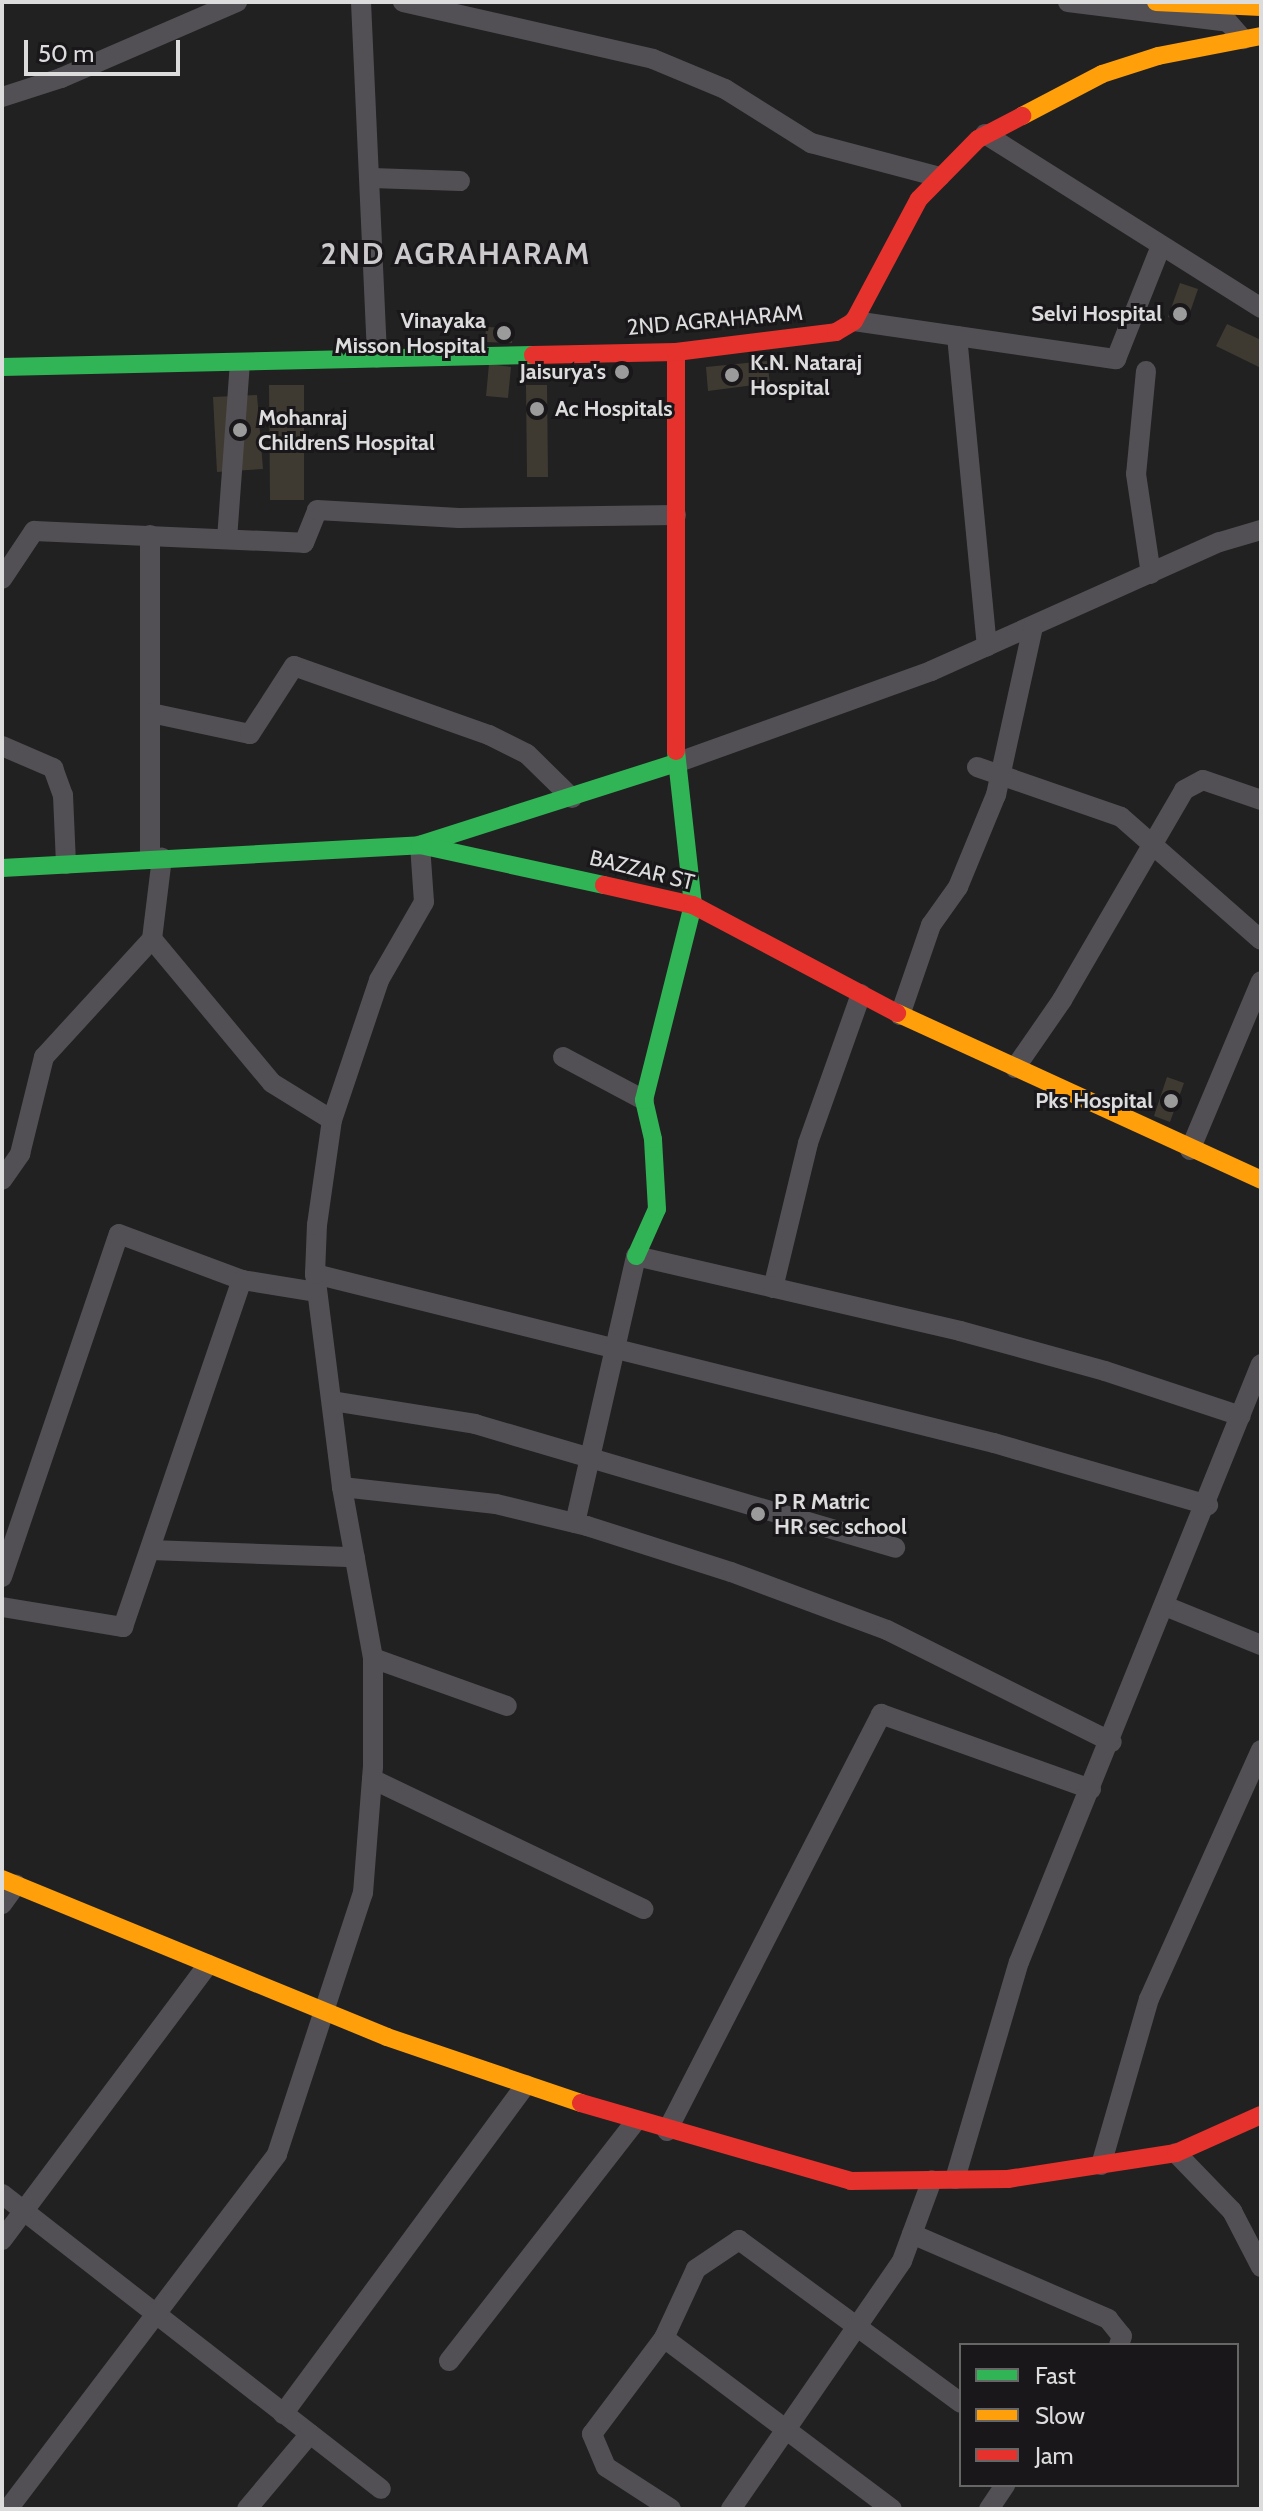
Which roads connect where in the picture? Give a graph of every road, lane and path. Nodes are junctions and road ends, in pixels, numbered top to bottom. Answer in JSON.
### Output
{"nodes":[{"id":1,"x":237,"y":2,"type":"edge"},
{"id":2,"x":361,"y":2,"type":"edge"},
{"id":3,"x":403,"y":2,"type":"edge"},
{"id":4,"x":1068,"y":2,"type":"edge"},
{"id":5,"x":1156,"y":2,"type":"edge"},
{"id":6,"x":1261,"y":7,"type":"edge"},
{"id":7,"x":1252,"y":37,"type":"edge"},
{"id":8,"x":2,"y":97,"type":"edge"},
{"id":9,"x":985,"y":134,"type":"junction"},
{"id":10,"x":940,"y":177,"type":"junction"},
{"id":11,"x":372,"y":178,"type":"junction"},
{"id":12,"x":460,"y":181,"type":"dead end"},
{"id":13,"x":1161,"y":246,"type":"junction"},
{"id":14,"x":1261,"y":308,"type":"edge"},
{"id":15,"x":854,"y":321,"type":"junction"},
{"id":16,"x":957,"y":336,"type":"junction"},
{"id":17,"x":676,"y":352,"type":"junction"},
{"id":18,"x":377,"y":358,"type":"junction"},
{"id":19,"x":240,"y":364,"type":"junction"},
{"id":20,"x":2,"y":367,"type":"edge"},
{"id":21,"x":1146,"y":371,"type":"dead end"},
{"id":22,"x":676,"y":515,"type":"junction"},
{"id":23,"x":1261,"y":530,"type":"edge"},
{"id":24,"x":150,"y":535,"type":"junction"},
{"id":25,"x":227,"y":539,"type":"junction"},
{"id":26,"x":1151,"y":574,"type":"junction"},
{"id":27,"x":2,"y":579,"type":"edge"},
{"id":28,"x":1033,"y":627,"type":"junction"},
{"id":29,"x":987,"y":647,"type":"junction"},
{"id":30,"x":151,"y":713,"type":"junction"},
{"id":31,"x":2,"y":746,"type":"edge"},
{"id":32,"x":676,"y":763,"type":"junction"},
{"id":33,"x":977,"y":767,"type":"dead end"},
{"id":34,"x":1000,"y":774,"type":"junction"},
{"id":35,"x":572,"y":798,"type":"junction"},
{"id":36,"x":1261,"y":800,"type":"edge"},
{"id":37,"x":420,"y":845,"type":"junction"},
{"id":38,"x":1150,"y":848,"type":"junction"},
{"id":39,"x":156,"y":859,"type":"junction"},
{"id":40,"x":66,"y":864,"type":"junction"},
{"id":41,"x":2,"y":868,"type":"edge"},
{"id":42,"x":693,"y":905,"type":"junction"},
{"id":43,"x":152,"y":939,"type":"junction"},
{"id":44,"x":1261,"y":940,"type":"edge"},
{"id":45,"x":1261,"y":981,"type":"edge"},
{"id":46,"x":861,"y":994,"type":"junction"},
{"id":47,"x":900,"y":1015,"type":"junction"},
{"id":48,"x":563,"y":1057,"type":"dead end"},
{"id":49,"x":1015,"y":1068,"type":"junction"},
{"id":50,"x":644,"y":1100,"type":"junction"},
{"id":51,"x":332,"y":1120,"type":"junction"},
{"id":52,"x":1190,"y":1150,"type":"junction"},
{"id":53,"x":2,"y":1180,"type":"edge"},
{"id":54,"x":1261,"y":1180,"type":"edge"},
{"id":55,"x":636,"y":1256,"type":"junction"},
{"id":56,"x":242,"y":1280,"type":"junction"},
{"id":57,"x":316,"y":1283,"type":"junction"},
{"id":58,"x":773,"y":1288,"type":"junction"},
{"id":59,"x":618,"y":1348,"type":"junction"},
{"id":60,"x":1261,"y":1364,"type":"edge"},
{"id":61,"x":332,"y":1401,"type":"junction"},
{"id":62,"x":1241,"y":1416,"type":"junction"},
{"id":63,"x":591,"y":1456,"type":"junction"},
{"id":64,"x":342,"y":1487,"type":"junction"},
{"id":65,"x":1208,"y":1505,"type":"junction"},
{"id":66,"x":575,"y":1523,"type":"junction"},
{"id":67,"x":895,"y":1548,"type":"dead end"},
{"id":68,"x":150,"y":1550,"type":"junction"},
{"id":69,"x":355,"y":1557,"type":"junction"},
{"id":70,"x":2,"y":1577,"type":"edge"},
{"id":71,"x":1165,"y":1606,"type":"junction"},
{"id":72,"x":2,"y":1607,"type":"edge"},
{"id":73,"x":1261,"y":1645,"type":"edge"},
{"id":74,"x":373,"y":1658,"type":"junction"},
{"id":75,"x":507,"y":1706,"type":"dead end"},
{"id":76,"x":1112,"y":1742,"type":"junction"},
{"id":77,"x":1261,"y":1750,"type":"edge"},
{"id":78,"x":372,"y":1779,"type":"junction"},
{"id":79,"x":1091,"y":1789,"type":"junction"},
{"id":80,"x":9,"y":1882,"type":"edge"},
{"id":81,"x":2,"y":1904,"type":"edge"},
{"id":82,"x":643,"y":1909,"type":"dead end"},
{"id":83,"x":208,"y":1965,"type":"junction"},
{"id":84,"x":327,"y":2013,"type":"junction"},
{"id":85,"x":526,"y":2085,"type":"junction"},
{"id":86,"x":1261,"y":2115,"type":"edge"},
{"id":87,"x":635,"y":2122,"type":"junction"},
{"id":88,"x":667,"y":2131,"type":"junction"},
{"id":89,"x":1176,"y":2153,"type":"junction"},
{"id":90,"x":1101,"y":2165,"type":"junction"},
{"id":91,"x":955,"y":2179,"type":"junction"},
{"id":92,"x":932,"y":2180,"type":"junction"},
{"id":93,"x":2,"y":2194,"type":"edge"},
{"id":94,"x":25,"y":2212,"type":"junction"},
{"id":95,"x":912,"y":2234,"type":"junction"},
{"id":96,"x":2,"y":2240,"type":"edge"},
{"id":97,"x":1261,"y":2267,"type":"edge"},
{"id":98,"x":154,"y":2313,"type":"junction"},
{"id":99,"x":857,"y":2325,"type":"junction"},
{"id":100,"x":664,"y":2338,"type":"junction"},
{"id":101,"x":1120,"y":2343,"type":"edge"},
{"id":102,"x":449,"y":2361,"type":"dead end"},
{"id":103,"x":959,"y":2402,"type":"edge"},
{"id":104,"x":283,"y":2414,"type":"junction"},
{"id":105,"x":787,"y":2427,"type":"junction"},
{"id":106,"x":310,"y":2434,"type":"junction"},
{"id":107,"x":1004,"y":2487,"type":"edge"},
{"id":108,"x":381,"y":2489,"type":"dead end"},
{"id":109,"x":8,"y":2509,"type":"edge"},
{"id":110,"x":247,"y":2509,"type":"edge"},
{"id":111,"x":671,"y":2509,"type":"edge"},
{"id":112,"x":731,"y":2509,"type":"edge"},
{"id":113,"x":892,"y":2509,"type":"edge"},
{"id":114,"x":989,"y":2509,"type":"edge"}],
"edges":[{"from":1,"to":8,"type":"street"},
{"from":2,"to":11,"type":"street"},
{"from":3,"to":10,"type":"street"},
{"from":4,"to":7,"type":"street"},
{"from":5,"to":6,"type":"main road"},
{"from":7,"to":9,"type":"main road"},
{"from":9,"to":10,"type":"main road"},
{"from":9,"to":13,"type":"street"},
{"from":10,"to":15,"type":"main road"},
{"from":11,"to":12,"type":"street"},
{"from":11,"to":18,"type":"street"},
{"from":13,"to":14,"type":"street"},
{"from":13,"to":16,"type":"street"},
{"from":15,"to":16,"type":"street"},
{"from":15,"to":17,"type":"main road","name":"2ND AGRAHARAM"},
{"from":16,"to":29,"type":"street"},
{"from":17,"to":18,"type":"main road","name":"2ND AGRAHARAM"},
{"from":17,"to":22,"type":"main road"},
{"from":18,"to":19,"type":"main road","name":"2ND AGRAHARAM"},
{"from":19,"to":20,"type":"main road","name":"2ND AGRAHARAM"},
{"from":19,"to":25,"type":"street"},
{"from":21,"to":26,"type":"street"},
{"from":22,"to":25,"type":"street"},
{"from":22,"to":32,"type":"main road"},
{"from":23,"to":26,"type":"street"},
{"from":24,"to":25,"type":"street"},
{"from":24,"to":27,"type":"street"},
{"from":24,"to":30,"type":"street"},
{"from":26,"to":28,"type":"street"},
{"from":28,"to":29,"type":"street"},
{"from":28,"to":34,"type":"street"},
{"from":29,"to":32,"type":"street"},
{"from":30,"to":35,"type":"street"},
{"from":30,"to":39,"type":"street"},
{"from":31,"to":40,"type":"street"},
{"from":32,"to":35,"type":"main road"},
{"from":32,"to":42,"type":"main road"},
{"from":33,"to":34,"type":"street"},
{"from":34,"to":38,"type":"street"},
{"from":34,"to":47,"type":"street"},
{"from":35,"to":37,"type":"main road"},
{"from":36,"to":38,"type":"street"},
{"from":37,"to":39,"type":"main road","name":"BAZZAR ST"},
{"from":37,"to":42,"type":"main road","name":"BAZZAR ST"},
{"from":37,"to":51,"type":"street"},
{"from":38,"to":44,"type":"street"},
{"from":38,"to":49,"type":"street"},
{"from":39,"to":40,"type":"main road","name":"BAZZAR ST"},
{"from":39,"to":43,"type":"street"},
{"from":40,"to":41,"type":"main road","name":"BAZZAR ST"},
{"from":42,"to":46,"type":"main road","name":"BAZZAR ST"},
{"from":42,"to":50,"type":"main road"},
{"from":43,"to":51,"type":"street"},
{"from":43,"to":53,"type":"street"},
{"from":45,"to":52,"type":"street"},
{"from":46,"to":47,"type":"main road","name":"BAZZAR ST"},
{"from":46,"to":58,"type":"street"},
{"from":47,"to":49,"type":"main road","name":"BAZZAR ST"},
{"from":48,"to":50,"type":"street"},
{"from":49,"to":52,"type":"main road","name":"BAZZAR ST"},
{"from":50,"to":55,"type":"main road"},
{"from":51,"to":57,"type":"street"},
{"from":52,"to":54,"type":"main road","name":"BAZZAR ST"},
{"from":55,"to":58,"type":"street"},
{"from":55,"to":59,"type":"street"},
{"from":56,"to":57,"type":"street"},
{"from":56,"to":68,"type":"street"},
{"from":56,"to":70,"type":"street"},
{"from":57,"to":59,"type":"street"},
{"from":57,"to":61,"type":"street"},
{"from":58,"to":62,"type":"street"},
{"from":59,"to":63,"type":"street"},
{"from":59,"to":65,"type":"street"},
{"from":60,"to":62,"type":"street"},
{"from":61,"to":63,"type":"street"},
{"from":61,"to":64,"type":"street"},
{"from":62,"to":65,"type":"street"},
{"from":63,"to":66,"type":"street"},
{"from":63,"to":67,"type":"street"},
{"from":64,"to":66,"type":"street"},
{"from":64,"to":69,"type":"street"},
{"from":65,"to":71,"type":"street"},
{"from":66,"to":76,"type":"street"},
{"from":68,"to":69,"type":"street"},
{"from":68,"to":72,"type":"street"},
{"from":69,"to":74,"type":"street"},
{"from":71,"to":73,"type":"street"},
{"from":71,"to":76,"type":"street"},
{"from":74,"to":75,"type":"street"},
{"from":74,"to":78,"type":"street"},
{"from":76,"to":79,"type":"street"},
{"from":77,"to":90,"type":"street"},
{"from":78,"to":82,"type":"street"},
{"from":78,"to":84,"type":"street"},
{"from":79,"to":88,"type":"street"},
{"from":79,"to":91,"type":"street"},
{"from":80,"to":81,"type":"street"},
{"from":80,"to":83,"type":"main road"},
{"from":83,"to":84,"type":"main road"},
{"from":83,"to":94,"type":"street"},
{"from":84,"to":85,"type":"main road"},
{"from":84,"to":98,"type":"street"},
{"from":85,"to":87,"type":"main road"},
{"from":85,"to":104,"type":"street"},
{"from":86,"to":89,"type":"main road"},
{"from":87,"to":88,"type":"main road"},
{"from":87,"to":102,"type":"street"},
{"from":88,"to":92,"type":"main road"},
{"from":89,"to":90,"type":"main road"},
{"from":89,"to":97,"type":"street"},
{"from":90,"to":91,"type":"main road"},
{"from":91,"to":92,"type":"main road"},
{"from":92,"to":95,"type":"street"},
{"from":93,"to":94,"type":"street"},
{"from":94,"to":96,"type":"street"},
{"from":94,"to":98,"type":"street"},
{"from":95,"to":99,"type":"street"},
{"from":95,"to":101,"type":"street"},
{"from":98,"to":104,"type":"street"},
{"from":98,"to":109,"type":"street"},
{"from":99,"to":100,"type":"street"},
{"from":99,"to":103,"type":"street"},
{"from":99,"to":105,"type":"street"},
{"from":100,"to":105,"type":"street"},
{"from":100,"to":111,"type":"street"},
{"from":104,"to":106,"type":"street"},
{"from":105,"to":112,"type":"street"},
{"from":105,"to":113,"type":"street"},
{"from":106,"to":108,"type":"street"},
{"from":106,"to":110,"type":"street"},
{"from":107,"to":114,"type":"street"}]}
